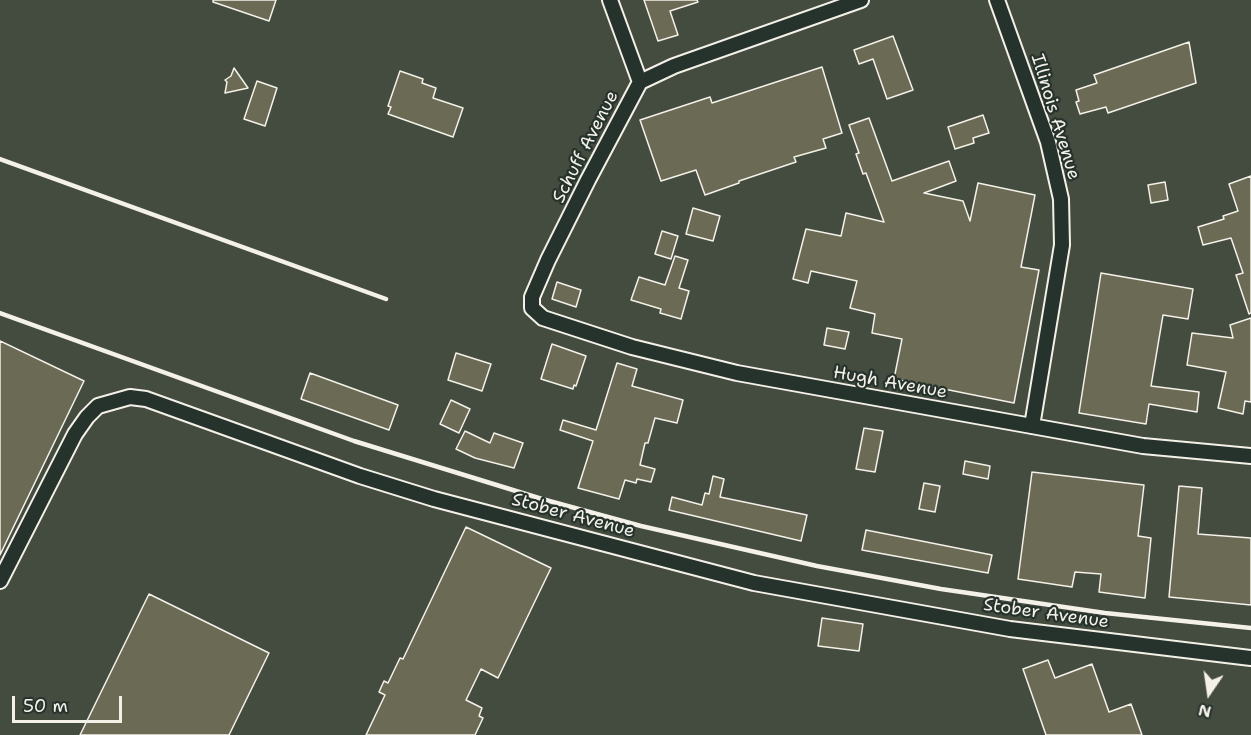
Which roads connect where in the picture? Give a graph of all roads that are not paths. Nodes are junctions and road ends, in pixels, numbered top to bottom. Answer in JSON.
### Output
{"nodes":[{"id":1,"x":610,"y":0,"type":"edge"},
{"id":2,"x":861,"y":0,"type":"edge"},
{"id":3,"x":997,"y":0,"type":"edge"},
{"id":4,"x":640,"y":82,"type":"junction"},
{"id":5,"x":532,"y":308,"type":"joint"},
{"id":6,"x":1032,"y":426,"type":"junction"},
{"id":7,"x":1251,"y":456,"type":"edge"},
{"id":8,"x":0,"y":581,"type":"edge"},
{"id":9,"x":1251,"y":658,"type":"edge"}],
"edges":[{"from":1,"to":4,"type":"street","name":"Schuff Avenue"},
{"from":2,"to":4,"type":"street"},
{"from":3,"to":6,"type":"street","name":"Illinois Avenue"},
{"from":4,"to":5,"type":"street","name":"Schuff Avenue"},
{"from":5,"to":6,"type":"street","name":"Hugh Avenue"},
{"from":6,"to":7,"type":"street","name":"Hugh Avenue"},
{"from":8,"to":9,"type":"street","name":"Stober Avenue"}]}
